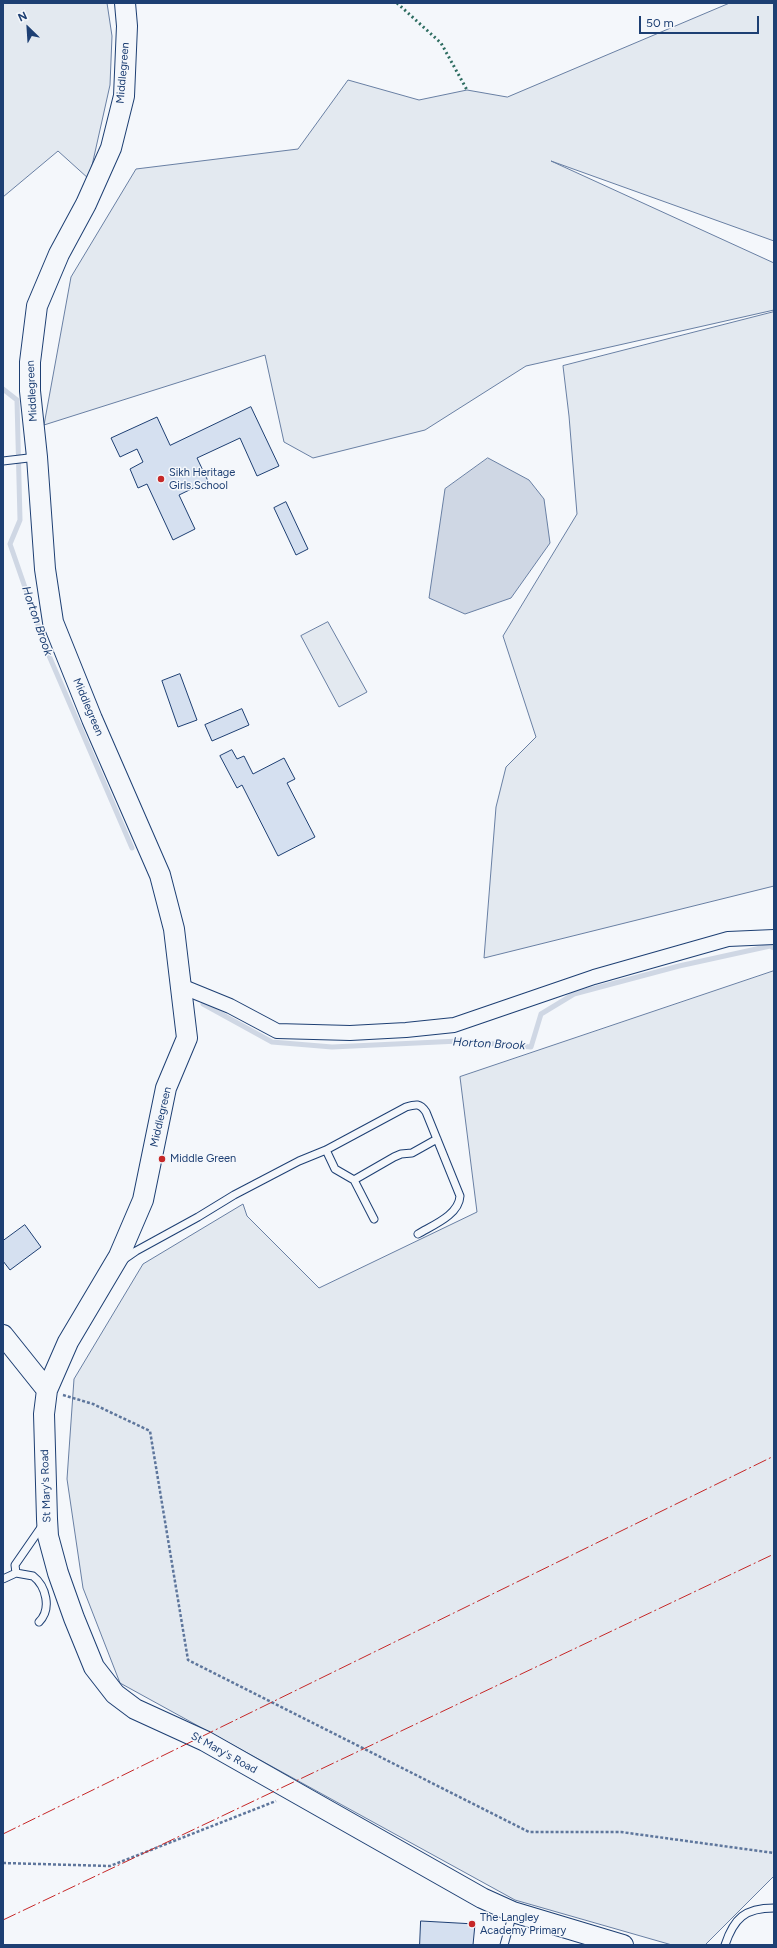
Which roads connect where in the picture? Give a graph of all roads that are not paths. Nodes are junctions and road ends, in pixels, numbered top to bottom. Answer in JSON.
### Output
{"nodes":[{"id":1,"x":124,"y":3,"type":"edge"},
{"id":2,"x":37,"y":457,"type":"junction"},
{"id":3,"x":3,"y":461,"type":"edge"},
{"id":4,"x":774,"y":938,"type":"edge"},
{"id":5,"x":181,"y":986,"type":"junction"},
{"id":6,"x":437,"y":1139,"type":"junction"},
{"id":7,"x":326,"y":1150,"type":"junction"},
{"id":8,"x":354,"y":1180,"type":"junction"},
{"id":9,"x":374,"y":1219,"type":"dead end"},
{"id":10,"x":418,"y":1234,"type":"dead end"},
{"id":11,"x":114,"y":1266,"type":"junction"},
{"id":12,"x":3,"y":1335,"type":"edge"},
{"id":13,"x":47,"y":1390,"type":"junction"},
{"id":14,"x":47,"y":1519,"type":"junction"},
{"id":15,"x":16,"y":1574,"type":"junction"},
{"id":16,"x":3,"y":1579,"type":"edge"},
{"id":17,"x":39,"y":1622,"type":"dead end"},
{"id":18,"x":774,"y":1908,"type":"edge"},
{"id":19,"x":513,"y":1912,"type":"junction"},
{"id":20,"x":504,"y":1945,"type":"edge"},
{"id":21,"x":623,"y":1945,"type":"edge"},
{"id":22,"x":725,"y":1945,"type":"edge"}],
"edges":[{"from":1,"to":2,"type":"street","name":"Middlegreen"},
{"from":2,"to":3,"type":"lane"},
{"from":2,"to":5,"type":"street","name":"Middlegreen"},
{"from":4,"to":5,"type":"street"},
{"from":5,"to":11,"type":"street","name":"Middlegreen"},
{"from":6,"to":7,"type":"lane"},
{"from":6,"to":8,"type":"lane"},
{"from":6,"to":10,"type":"lane"},
{"from":7,"to":8,"type":"lane"},
{"from":7,"to":11,"type":"lane"},
{"from":8,"to":9,"type":"lane"},
{"from":11,"to":13,"type":"street","name":"Middlegreen"},
{"from":12,"to":13,"type":"street"},
{"from":13,"to":14,"type":"street","name":"St Mary's Road"},
{"from":14,"to":15,"type":"lane"},
{"from":14,"to":19,"type":"street","name":"St Mary's Road"},
{"from":15,"to":16,"type":"lane"},
{"from":15,"to":17,"type":"lane"},
{"from":18,"to":22,"type":"lane"},
{"from":19,"to":20,"type":"lane"},
{"from":19,"to":21,"type":"street","name":"St Mary's Road"}]}
